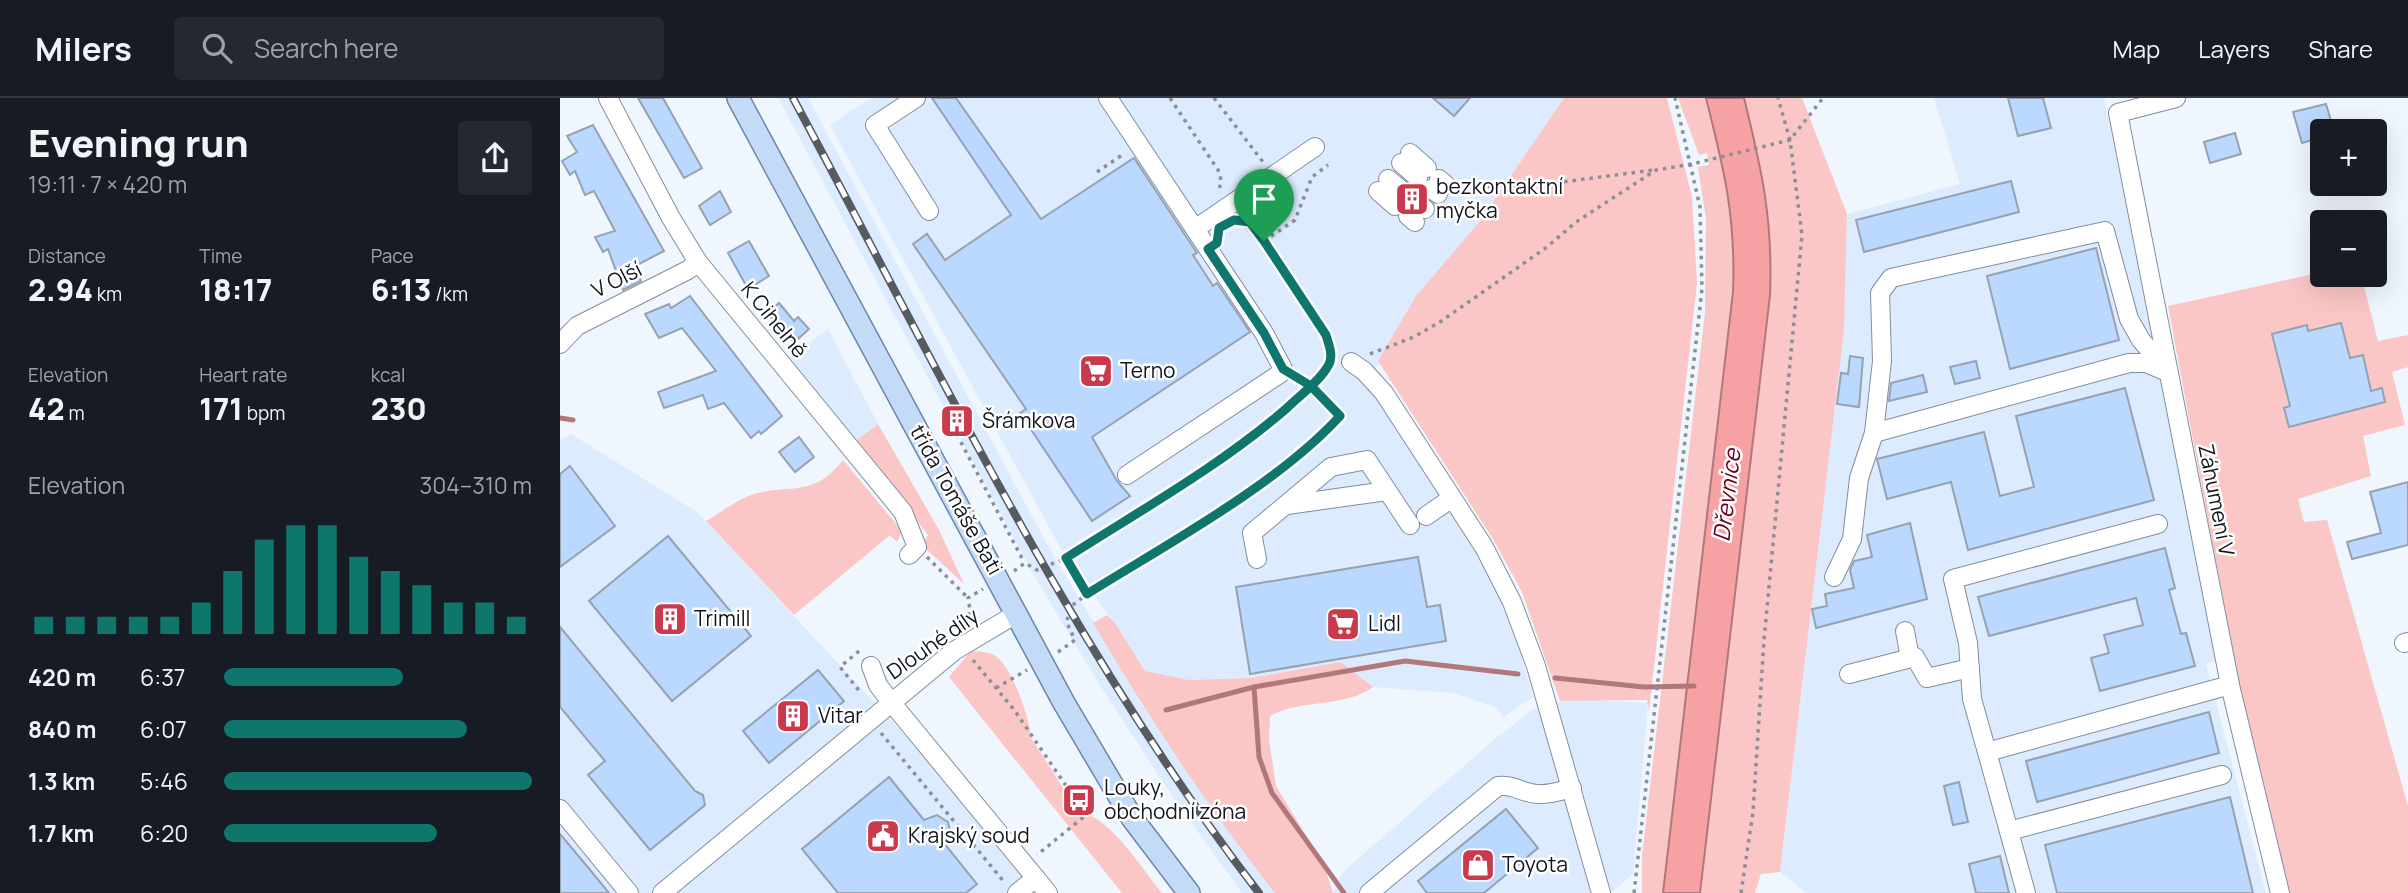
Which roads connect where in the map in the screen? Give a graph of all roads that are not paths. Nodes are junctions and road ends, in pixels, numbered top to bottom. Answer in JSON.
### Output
{"nodes":[{"id":1,"x":608,"y":98,"type":"edge"},
{"id":2,"x":738,"y":98,"type":"edge"},
{"id":3,"x":916,"y":98,"type":"edge"},
{"id":4,"x":1108,"y":98,"type":"edge"},
{"id":5,"x":2176,"y":98,"type":"edge"},
{"id":6,"x":1315,"y":147,"type":"dead end"},
{"id":7,"x":1405,"y":158,"type":"dead end"},
{"id":8,"x":1433,"y":182,"type":"dead end"},
{"id":9,"x":1383,"y":185,"type":"dead end"},
{"id":10,"x":1411,"y":208,"type":"dead end"},
{"id":11,"x":929,"y":211,"type":"dead end"},
{"id":12,"x":1195,"y":229,"type":"junction"},
{"id":13,"x":698,"y":262,"type":"junction"},
{"id":14,"x":560,"y":344,"type":"edge"},
{"id":15,"x":1351,"y":362,"type":"road end"},
{"id":16,"x":2168,"y":373,"type":"junction"},
{"id":17,"x":1874,"y":433,"type":"junction"},
{"id":18,"x":1127,"y":475,"type":"dead end"},
{"id":19,"x":1387,"y":491,"type":"junction"},
{"id":20,"x":1452,"y":498,"type":"junction"},
{"id":21,"x":1285,"y":505,"type":"junction"},
{"id":22,"x":1426,"y":516,"type":"dead end"},
{"id":23,"x":2158,"y":524,"type":"dead end"},
{"id":24,"x":1410,"y":525,"type":"dead end"},
{"id":25,"x":913,"y":551,"type":"road end"},
{"id":26,"x":1257,"y":559,"type":"dead end"},
{"id":27,"x":1834,"y":577,"type":"dead end"},
{"id":28,"x":1016,"y":614,"type":"junction"},
{"id":29,"x":1905,"y":631,"type":"dead end"},
{"id":30,"x":1910,"y":658,"type":"junction"},
{"id":31,"x":871,"y":666,"type":"dead end"},
{"id":32,"x":1970,"y":668,"type":"junction"},
{"id":33,"x":1849,"y":674,"type":"dead end"},
{"id":34,"x":2230,"y":685,"type":"junction"},
{"id":35,"x":884,"y":707,"type":"junction"},
{"id":36,"x":1987,"y":752,"type":"junction"},
{"id":37,"x":2222,"y":775,"type":"dead end"},
{"id":38,"x":1572,"y":788,"type":"junction"},
{"id":39,"x":560,"y":810,"type":"edge"},
{"id":40,"x":2009,"y":831,"type":"junction"},
{"id":41,"x":1030,"y":872,"type":"junction"},
{"id":42,"x":667,"y":891,"type":"edge"},
{"id":43,"x":629,"y":893,"type":"edge"},
{"id":44,"x":1017,"y":893,"type":"edge"},
{"id":45,"x":1048,"y":893,"type":"edge"},
{"id":46,"x":1189,"y":893,"type":"edge"},
{"id":47,"x":1369,"y":893,"type":"edge"},
{"id":48,"x":1601,"y":893,"type":"edge"},
{"id":49,"x":2026,"y":893,"type":"edge"},
{"id":50,"x":2280,"y":893,"type":"edge"}],
"edges":[{"from":1,"to":13,"type":"street","name":"K Cihelně"},
{"from":2,"to":28,"type":"main road","name":"třída Tomáše Bati"},
{"from":3,"to":11,"type":"street"},
{"from":4,"to":12,"type":"street"},
{"from":5,"to":16,"type":"street","name":"Záhumení V"},
{"from":6,"to":12,"type":"street"},
{"from":7,"to":8,"type":"street"},
{"from":9,"to":10,"type":"street"},
{"from":12,"to":18,"type":"street"},
{"from":13,"to":14,"type":"street","name":"V Olší"},
{"from":13,"to":25,"type":"street","name":"K Cihelně"},
{"from":15,"to":20,"type":"street"},
{"from":16,"to":17,"type":"street"},
{"from":16,"to":17,"type":"street"},
{"from":16,"to":34,"type":"street","name":"Záhumení V"},
{"from":17,"to":27,"type":"street"},
{"from":19,"to":21,"type":"street"},
{"from":19,"to":21,"type":"street"},
{"from":19,"to":24,"type":"street"},
{"from":20,"to":22,"type":"street"},
{"from":20,"to":38,"type":"street"},
{"from":21,"to":26,"type":"street"},
{"from":23,"to":32,"type":"street"},
{"from":28,"to":35,"type":"street","name":"Dlouhé díly"},
{"from":28,"to":46,"type":"main road","name":"třída Tomáše Bati"},
{"from":29,"to":30,"type":"street"},
{"from":30,"to":32,"type":"street"},
{"from":30,"to":33,"type":"street"},
{"from":31,"to":35,"type":"street"},
{"from":32,"to":36,"type":"street"},
{"from":34,"to":36,"type":"street"},
{"from":34,"to":50,"type":"street","name":"Záhumení V"},
{"from":35,"to":41,"type":"street"},
{"from":35,"to":42,"type":"street","name":"Dlouhé díly"},
{"from":36,"to":40,"type":"street"},
{"from":37,"to":40,"type":"street"},
{"from":38,"to":47,"type":"street"},
{"from":38,"to":48,"type":"street"},
{"from":39,"to":43,"type":"street"},
{"from":40,"to":49,"type":"street"},
{"from":41,"to":44,"type":"street"},
{"from":41,"to":45,"type":"street"}]}
